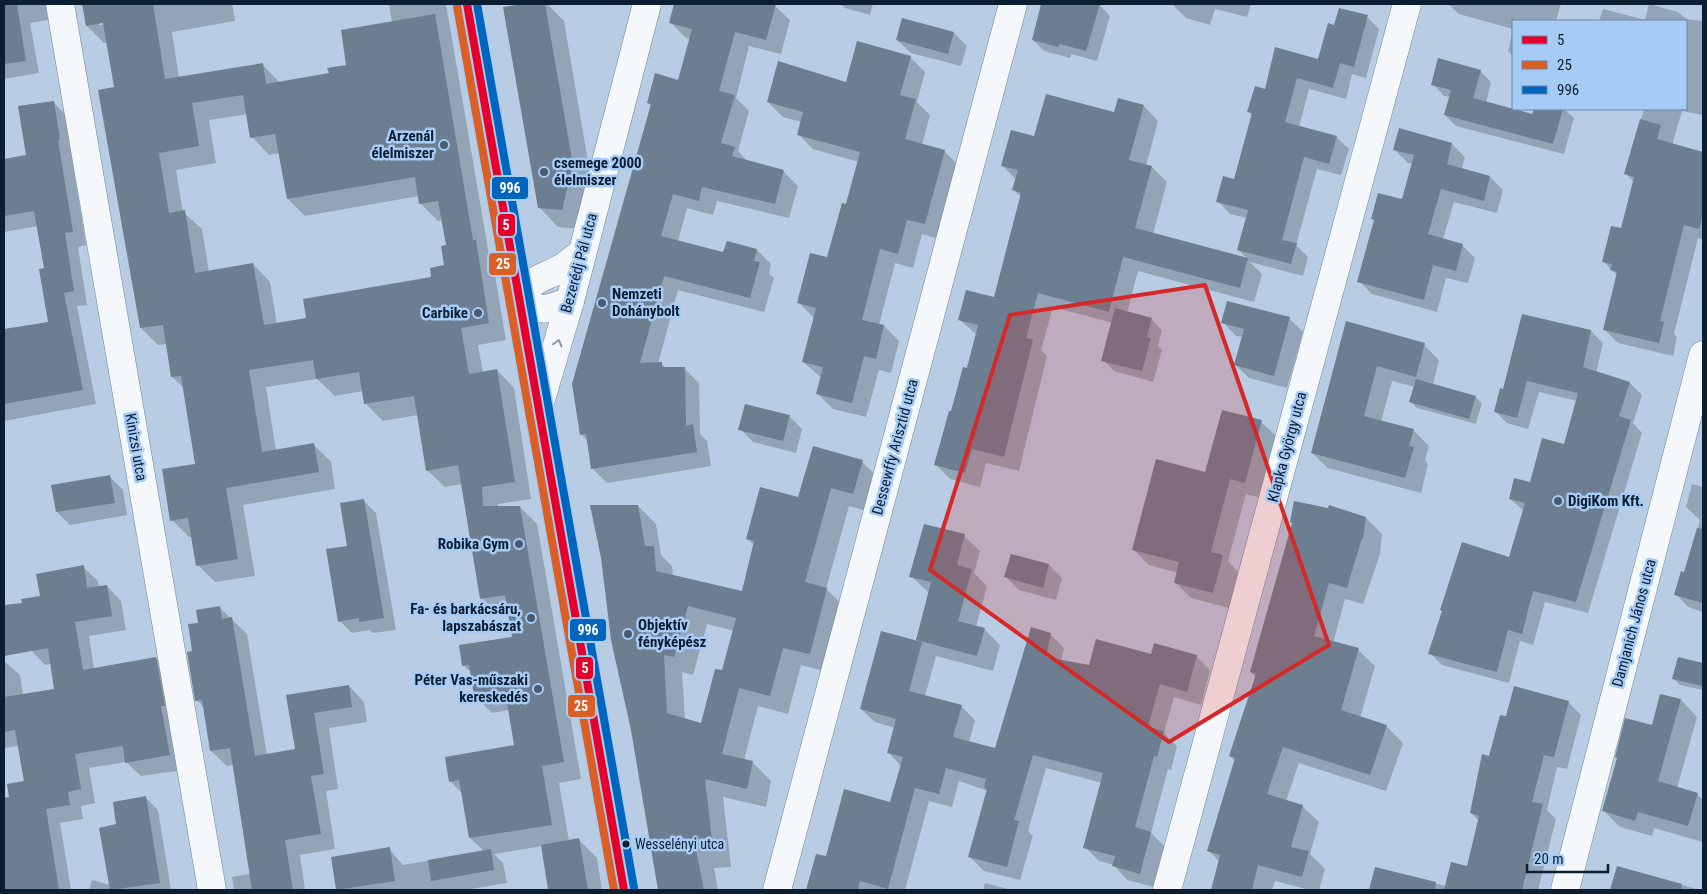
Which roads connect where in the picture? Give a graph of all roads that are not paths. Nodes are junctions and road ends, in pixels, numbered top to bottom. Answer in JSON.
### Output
{"nodes":[{"id":1,"x":60,"y":4,"type":"edge"},
{"id":2,"x":467,"y":4,"type":"edge"},
{"id":3,"x":646,"y":4,"type":"edge"},
{"id":4,"x":1013,"y":4,"type":"edge"},
{"id":5,"x":1407,"y":4,"type":"edge"},
{"id":6,"x":508,"y":241,"type":"junction"},
{"id":7,"x":577,"y":256,"type":"junction"},
{"id":8,"x":519,"y":298,"type":"junction"},
{"id":9,"x":570,"y":301,"type":"junction"},
{"id":10,"x":1703,"y":355,"type":"edge"},
{"id":11,"x":539,"y":406,"type":"junction"},
{"id":12,"x":212,"y":890,"type":"edge"},
{"id":13,"x":624,"y":890,"type":"edge"},
{"id":14,"x":778,"y":890,"type":"edge"},
{"id":15,"x":1167,"y":890,"type":"edge"},
{"id":16,"x":1565,"y":890,"type":"edge"}],
"edges":[{"from":1,"to":12,"type":"street","name":"Kinizsi utca"},
{"from":2,"to":6,"type":"street"},
{"from":3,"to":7,"type":"street","name":"Bezerédj Pál utca"},
{"from":4,"to":14,"type":"street","name":"Dessewffy Arisztid utca"},
{"from":5,"to":15,"type":"street","name":"Klapka György utca"},
{"from":6,"to":7,"type":"street"},
{"from":6,"to":8,"type":"street"},
{"from":7,"to":8,"type":"street"},
{"from":7,"to":9,"type":"street","name":"Bezerédj Pál utca"},
{"from":8,"to":9,"type":"street"},
{"from":8,"to":11,"type":"street"},
{"from":11,"to":9,"type":"street","name":"Bezerédj Pál utca","one_way":true},
{"from":10,"to":16,"type":"street","name":"Damjanich János utca"},
{"from":11,"to":13,"type":"street"}]}
